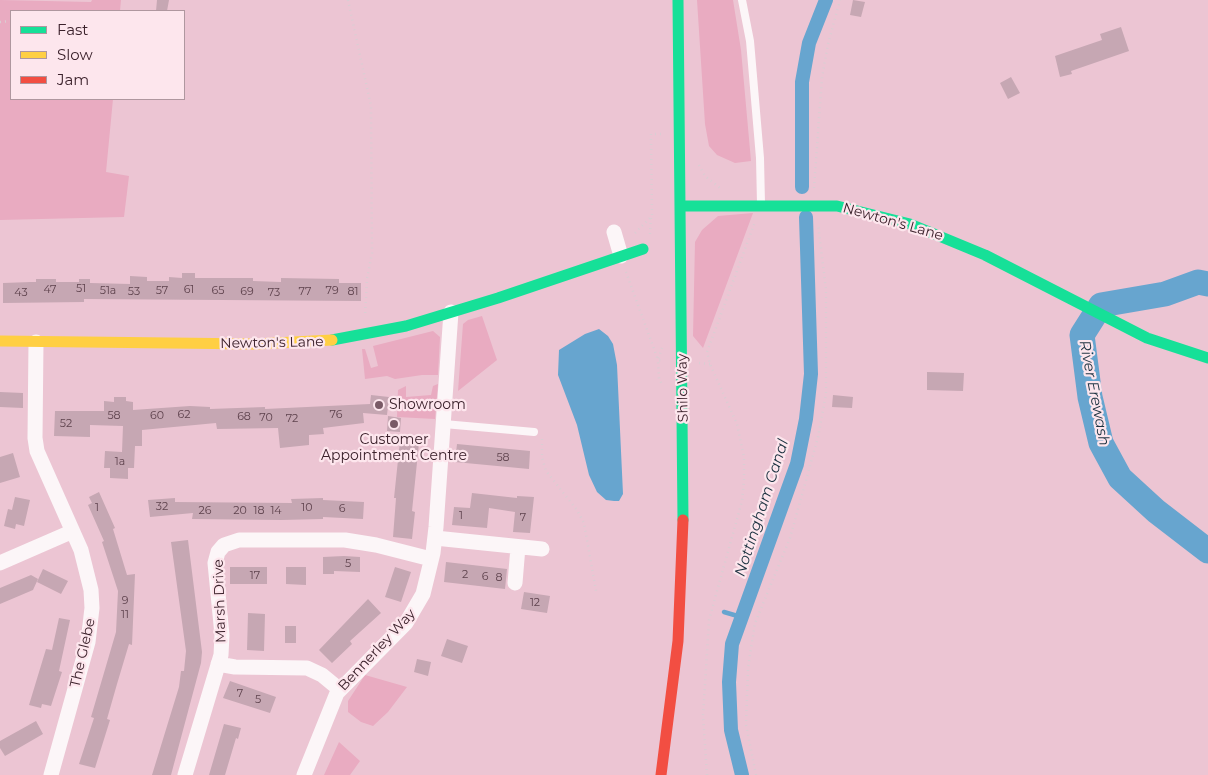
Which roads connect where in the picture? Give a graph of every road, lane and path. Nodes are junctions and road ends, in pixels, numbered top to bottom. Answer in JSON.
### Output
{"nodes":[{"id":1,"x":348,"y":0,"type":"edge"},
{"id":2,"x":678,"y":0,"type":"edge"},
{"id":3,"x":742,"y":0,"type":"edge"},
{"id":4,"x":840,"y":0,"type":"edge"},
{"id":5,"x":664,"y":134,"type":"dead end"},
{"id":6,"x":698,"y":163,"type":"dead end"},
{"id":7,"x":723,"y":189,"type":"dead end"},
{"id":8,"x":680,"y":206,"type":"junction"},
{"id":9,"x":761,"y":206,"type":"junction"},
{"id":10,"x":814,"y":206,"type":"junction"},
{"id":11,"x":614,"y":232,"type":"dead end"},
{"id":12,"x":632,"y":252,"type":"junction"},
{"id":13,"x":451,"y":312,"type":"junction"},
{"id":14,"x":365,"y":335,"type":"junction"},
{"id":15,"x":0,"y":341,"type":"edge"},
{"id":16,"x":36,"y":342,"type":"junction"},
{"id":17,"x":1208,"y":358,"type":"edge"},
{"id":18,"x":682,"y":363,"type":"junction"},
{"id":19,"x":710,"y":364,"type":"junction"},
{"id":20,"x":444,"y":424,"type":"junction"},
{"id":21,"x":534,"y":432,"type":"dead end"},
{"id":22,"x":542,"y":439,"type":"dead end"},
{"id":23,"x":71,"y":532,"type":"junction"},
{"id":24,"x":435,"y":538,"type":"junction"},
{"id":25,"x":518,"y":547,"type":"junction"},
{"id":26,"x":542,"y":549,"type":"dead end"},
{"id":27,"x":432,"y":559,"type":"junction"},
{"id":28,"x":0,"y":563,"type":"edge"},
{"id":29,"x":515,"y":583,"type":"dead end"},
{"id":30,"x":596,"y":591,"type":"dead end"},
{"id":31,"x":218,"y":664,"type":"junction"},
{"id":32,"x":339,"y":690,"type":"junction"},
{"id":33,"x":51,"y":775,"type":"edge"},
{"id":34,"x":185,"y":775,"type":"edge"},
{"id":35,"x":304,"y":775,"type":"edge"},
{"id":36,"x":661,"y":775,"type":"edge"},
{"id":37,"x":707,"y":775,"type":"edge"},
{"id":38,"x":756,"y":775,"type":"edge"}],
"edges":[{"from":1,"to":14,"type":"path"},
{"from":2,"to":8,"type":"street","name":"Shilo Way"},
{"from":3,"to":9,"type":"lane"},
{"from":4,"to":10,"type":"path"},
{"from":5,"to":12,"type":"path"},
{"from":6,"to":7,"type":"path"},
{"from":8,"to":9,"type":"street","name":"Newton's Lane"},
{"from":8,"to":18,"type":"street","name":"Shilo Way"},
{"from":9,"to":10,"type":"street","name":"Newton's Lane"},
{"from":9,"to":19,"type":"path"},
{"from":10,"to":17,"type":"street","name":"Newton's Lane"},
{"from":10,"to":38,"type":"path"},
{"from":11,"to":12,"type":"street"},
{"from":12,"to":13,"type":"street","name":"Newton's Lane"},
{"from":12,"to":18,"type":"path"},
{"from":13,"to":14,"type":"street","name":"Newton's Lane"},
{"from":13,"to":20,"type":"street","name":"Bennerley Way"},
{"from":14,"to":16,"type":"street","name":"Newton's Lane"},
{"from":15,"to":16,"type":"street","name":"Newton's Lane"},
{"from":16,"to":23,"type":"street","name":"The Glebe"},
{"from":18,"to":19,"type":"path"},
{"from":18,"to":36,"type":"street","name":"Shilo Way"},
{"from":19,"to":37,"type":"path"},
{"from":20,"to":21,"type":"lane"},
{"from":20,"to":24,"type":"street","name":"Bennerley Way"},
{"from":22,"to":30,"type":"path"},
{"from":23,"to":28,"type":"street"},
{"from":23,"to":33,"type":"street","name":"The Glebe"},
{"from":24,"to":25,"type":"street"},
{"from":24,"to":27,"type":"street","name":"Bennerley Way"},
{"from":25,"to":26,"type":"street"},
{"from":25,"to":29,"type":"street"},
{"from":27,"to":31,"type":"street","name":"Marsh Drive"},
{"from":27,"to":32,"type":"street","name":"Bennerley Way"},
{"from":31,"to":32,"type":"street"},
{"from":31,"to":34,"type":"street","name":"Marsh Drive"},
{"from":32,"to":35,"type":"street","name":"Bennerley Way"}]}
